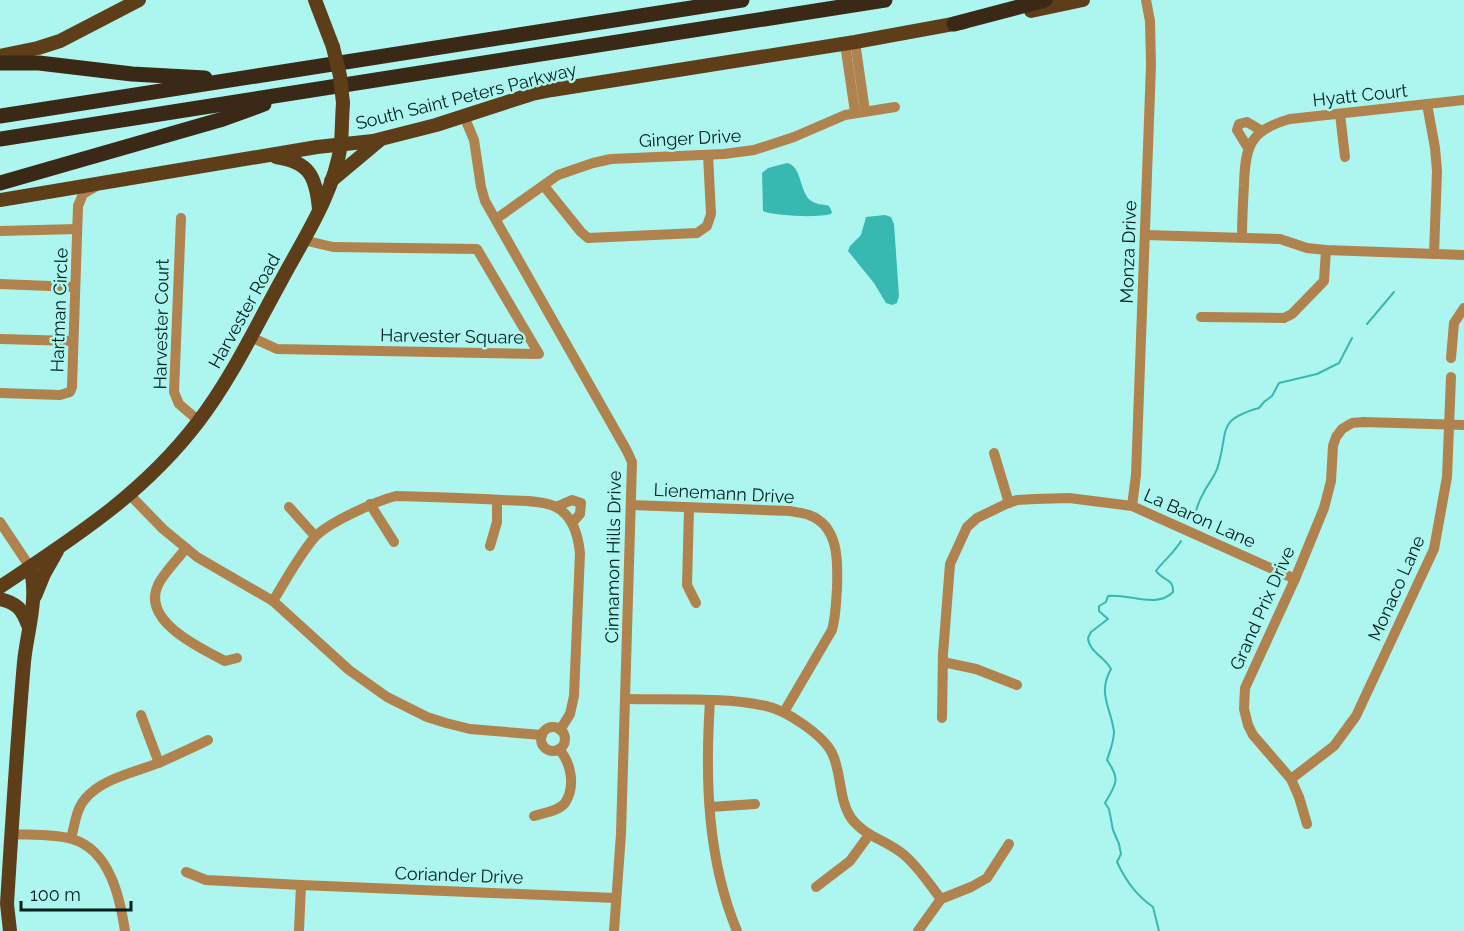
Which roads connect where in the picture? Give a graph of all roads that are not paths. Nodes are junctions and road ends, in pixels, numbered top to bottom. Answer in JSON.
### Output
{"nodes":[{"id":1,"x":139,"y":0,"type":"edge"},
{"id":2,"x":315,"y":0,"type":"edge"},
{"id":3,"x":742,"y":0,"type":"edge"},
{"id":4,"x":885,"y":0,"type":"edge"},
{"id":5,"x":1045,"y":0,"type":"edge"},
{"id":6,"x":1083,"y":0,"type":"edge"},
{"id":7,"x":1146,"y":0,"type":"edge"},
{"id":8,"x":954,"y":24,"type":"junction"},
{"id":9,"x":850,"y":43,"type":"junction"},
{"id":10,"x":0,"y":56,"type":"edge"},
{"id":11,"x":0,"y":63,"type":"edge"},
{"id":12,"x":238,"y":79,"type":"junction"},
{"id":13,"x":298,"y":92,"type":"junction"},
{"id":14,"x":1464,"y":100,"type":"edge"},
{"id":15,"x":1427,"y":104,"type":"junction"},
{"id":16,"x":895,"y":107,"type":"dead end"},
{"id":17,"x":860,"y":112,"type":"junction"},
{"id":18,"x":1341,"y":114,"type":"junction"},
{"id":19,"x":464,"y":116,"type":"junction"},
{"id":20,"x":0,"y":117,"type":"edge"},
{"id":21,"x":1262,"y":131,"type":"junction"},
{"id":22,"x":0,"y":139,"type":"edge"},
{"id":23,"x":382,"y":139,"type":"junction"},
{"id":24,"x":340,"y":145,"type":"junction"},
{"id":25,"x":1248,"y":148,"type":"junction"},
{"id":26,"x":708,"y":155,"type":"junction"},
{"id":27,"x":266,"y":156,"type":"junction"},
{"id":28,"x":1345,"y":157,"type":"dead end"},
{"id":29,"x":331,"y":181,"type":"junction"},
{"id":30,"x":0,"y":183,"type":"edge"},
{"id":31,"x":105,"y":183,"type":"junction"},
{"id":32,"x":544,"y":186,"type":"junction"},
{"id":33,"x":47,"y":192,"type":"junction"},
{"id":34,"x":0,"y":200,"type":"edge"},
{"id":35,"x":78,"y":206,"type":"junction"},
{"id":36,"x":319,"y":211,"type":"junction"},
{"id":37,"x":181,"y":218,"type":"dead end"},
{"id":38,"x":496,"y":219,"type":"junction"},
{"id":39,"x":77,"y":229,"type":"junction"},
{"id":40,"x":0,"y":231,"type":"edge"},
{"id":41,"x":1145,"y":235,"type":"junction"},
{"id":42,"x":1242,"y":237,"type":"junction"},
{"id":43,"x":303,"y":240,"type":"junction"},
{"id":44,"x":1326,"y":250,"type":"junction"},
{"id":45,"x":1434,"y":254,"type":"junction"},
{"id":46,"x":1464,"y":255,"type":"edge"},
{"id":47,"x":0,"y":284,"type":"edge"},
{"id":48,"x":75,"y":287,"type":"junction"},
{"id":49,"x":1464,"y":308,"type":"edge"},
{"id":50,"x":1201,"y":317,"type":"dead end"},
{"id":51,"x":251,"y":337,"type":"junction"},
{"id":52,"x":0,"y":339,"type":"edge"},
{"id":53,"x":73,"y":341,"type":"junction"},
{"id":54,"x":1450,"y":358,"type":"dead end"},
{"id":55,"x":1451,"y":377,"type":"dead end"},
{"id":56,"x":0,"y":393,"type":"edge"},
{"id":57,"x":199,"y":421,"type":"junction"},
{"id":58,"x":1449,"y":425,"type":"junction"},
{"id":59,"x":1464,"y":425,"type":"edge"},
{"id":60,"x":994,"y":453,"type":"dead end"},
{"id":61,"x":130,"y":495,"type":"junction"},
{"id":62,"x":497,"y":500,"type":"junction"},
{"id":63,"x":1010,"y":502,"type":"junction"},
{"id":64,"x":370,"y":504,"type":"junction"},
{"id":65,"x":631,"y":505,"type":"junction"},
{"id":66,"x":1132,"y":506,"type":"junction"},
{"id":67,"x":289,"y":507,"type":"dead end"},
{"id":68,"x":556,"y":507,"type":"junction"},
{"id":69,"x":689,"y":508,"type":"junction"},
{"id":70,"x":0,"y":522,"type":"edge"},
{"id":71,"x":573,"y":522,"type":"junction"},
{"id":72,"x":315,"y":536,"type":"junction"},
{"id":73,"x":394,"y":542,"type":"dead end"},
{"id":74,"x":490,"y":546,"type":"dead end"},
{"id":75,"x":58,"y":548,"type":"junction"},
{"id":76,"x":186,"y":549,"type":"junction"},
{"id":77,"x":30,"y":567,"type":"junction"},
{"id":78,"x":1295,"y":579,"type":"junction"},
{"id":79,"x":0,"y":587,"type":"edge"},
{"id":80,"x":0,"y":599,"type":"edge"},
{"id":81,"x":273,"y":601,"type":"junction"},
{"id":82,"x":696,"y":603,"type":"dead end"},
{"id":83,"x":32,"y":606,"type":"junction"},
{"id":84,"x":28,"y":625,"type":"junction"},
{"id":85,"x":237,"y":658,"type":"dead end"},
{"id":86,"x":943,"y":662,"type":"junction"},
{"id":87,"x":1017,"y":685,"type":"dead end"},
{"id":88,"x":626,"y":699,"type":"junction"},
{"id":89,"x":710,"y":701,"type":"junction"},
{"id":90,"x":784,"y":712,"type":"junction"},
{"id":91,"x":141,"y":715,"type":"dead end"},
{"id":92,"x":942,"y":718,"type":"dead end"},
{"id":93,"x":560,"y":730,"type":"junction"},
{"id":94,"x":542,"y":735,"type":"junction"},
{"id":95,"x":208,"y":740,"type":"dead end"},
{"id":96,"x":559,"y":749,"type":"junction"},
{"id":97,"x":159,"y":763,"type":"junction"},
{"id":98,"x":1291,"y":779,"type":"junction"},
{"id":99,"x":755,"y":804,"type":"dead end"},
{"id":100,"x":710,"y":807,"type":"junction"},
{"id":101,"x":534,"y":816,"type":"dead end"},
{"id":102,"x":1307,"y":824,"type":"dead end"},
{"id":103,"x":8,"y":828,"type":"edge"},
{"id":104,"x":869,"y":835,"type":"junction"},
{"id":105,"x":71,"y":838,"type":"junction"},
{"id":106,"x":1009,"y":844,"type":"dead end"},
{"id":107,"x":186,"y":872,"type":"dead end"},
{"id":108,"x":301,"y":885,"type":"junction"},
{"id":109,"x":816,"y":887,"type":"dead end"},
{"id":110,"x":615,"y":898,"type":"junction"},
{"id":111,"x":941,"y":899,"type":"junction"},
{"id":112,"x":10,"y":931,"type":"edge"},
{"id":113,"x":125,"y":931,"type":"edge"},
{"id":114,"x":299,"y":931,"type":"edge"},
{"id":115,"x":615,"y":931,"type":"edge"},
{"id":116,"x":738,"y":931,"type":"edge"},
{"id":117,"x":918,"y":931,"type":"edge"}],
"edges":[{"from":1,"to":10,"type":"main road"},
{"from":2,"to":24,"type":"main road","name":"Harvester Road","bridge":true},
{"from":3,"to":12,"type":"highway"},
{"from":4,"to":13,"type":"highway"},
{"from":5,"to":8,"type":"highway"},
{"from":6,"to":8,"type":"main road","name":"South Saint Peters Parkway"},
{"from":7,"to":41,"type":"street","name":"Monza Drive"},
{"from":8,"to":9,"type":"main road","name":"South Saint Peters Parkway"},
{"from":9,"to":17,"type":"street"},
{"from":9,"to":19,"type":"main road","name":"South Saint Peters Parkway"},
{"from":11,"to":12,"type":"highway"},
{"from":12,"to":20,"type":"highway"},
{"from":13,"to":22,"type":"highway"},
{"from":13,"to":30,"type":"highway"},
{"from":14,"to":15,"type":"street","name":"Hyatt Court"},
{"from":15,"to":18,"type":"street","name":"Hyatt Court"},
{"from":15,"to":45,"type":"street"},
{"from":16,"to":17,"type":"street","name":"Ginger Drive"},
{"from":17,"to":26,"type":"street","name":"Ginger Drive"},
{"from":18,"to":21,"type":"street","name":"Hyatt Court"},
{"from":18,"to":28,"type":"street"},
{"from":19,"to":23,"type":"main road","name":"South Saint Peters Parkway"},
{"from":19,"to":38,"type":"street","name":"Cinnamon Hills Drive"},
{"from":21,"to":25,"type":"street","name":"Hyatt Court"},
{"from":21,"to":25,"type":"street"},
{"from":23,"to":24,"type":"main road","name":"South Saint Peters Parkway"},
{"from":23,"to":29,"type":"main road"},
{"from":24,"to":27,"type":"main road","name":"South Saint Peters Parkway"},
{"from":24,"to":29,"type":"main road","name":"Harvester Road"},
{"from":25,"to":42,"type":"street"},
{"from":26,"to":32,"type":"street","name":"Ginger Drive"},
{"from":26,"to":32,"type":"street"},
{"from":27,"to":31,"type":"main road","name":"South Saint Peters Parkway"},
{"from":27,"to":36,"type":"main road"},
{"from":29,"to":36,"type":"main road","name":"Harvester Road"},
{"from":31,"to":33,"type":"main road","name":"South Saint Peters Parkway"},
{"from":31,"to":35,"type":"street"},
{"from":32,"to":38,"type":"street","name":"Ginger Drive"},
{"from":33,"to":34,"type":"main road","name":"South Saint Peters Parkway"},
{"from":33,"to":35,"type":"street"},
{"from":35,"to":39,"type":"street","name":"Hartman Circle"},
{"from":36,"to":43,"type":"main road","name":"Harvester Road"},
{"from":37,"to":57,"type":"street","name":"Harvester Court"},
{"from":38,"to":65,"type":"street","name":"Cinnamon Hills Drive"},
{"from":39,"to":40,"type":"street","name":"Hartman Circle"},
{"from":39,"to":48,"type":"street","name":"Hartman Circle"},
{"from":41,"to":42,"type":"street"},
{"from":41,"to":66,"type":"street","name":"Monza Drive"},
{"from":42,"to":44,"type":"street"},
{"from":43,"to":51,"type":"main road","name":"Harvester Road"},
{"from":43,"to":51,"type":"street","name":"Harvester Square"},
{"from":44,"to":45,"type":"street"},
{"from":44,"to":50,"type":"street"},
{"from":45,"to":46,"type":"street"},
{"from":47,"to":48,"type":"street"},
{"from":48,"to":53,"type":"street","name":"Hartman Circle"},
{"from":49,"to":54,"type":"street"},
{"from":51,"to":57,"type":"main road","name":"Harvester Road"},
{"from":52,"to":53,"type":"street"},
{"from":53,"to":56,"type":"street","name":"Hartman Circle"},
{"from":55,"to":58,"type":"street","name":"Monaco Lane"},
{"from":57,"to":61,"type":"main road","name":"Harvester Road"},
{"from":58,"to":59,"type":"street"},
{"from":58,"to":78,"type":"street","name":"Grand Prix Drive"},
{"from":58,"to":98,"type":"street","name":"Monaco Lane"},
{"from":60,"to":63,"type":"street"},
{"from":61,"to":75,"type":"main road","name":"Harvester Road"},
{"from":61,"to":76,"type":"street"},
{"from":62,"to":64,"type":"street"},
{"from":62,"to":68,"type":"street"},
{"from":62,"to":74,"type":"street"},
{"from":63,"to":66,"type":"street","name":"La Baron Lane"},
{"from":63,"to":86,"type":"street","name":"La Baron Lane"},
{"from":64,"to":72,"type":"street"},
{"from":64,"to":73,"type":"street"},
{"from":65,"to":69,"type":"street","name":"Lienemann Drive"},
{"from":65,"to":88,"type":"street","name":"Cinnamon Hills Drive"},
{"from":66,"to":78,"type":"street","name":"La Baron Lane"},
{"from":67,"to":72,"type":"street"},
{"from":68,"to":71,"type":"street"},
{"from":68,"to":71,"type":"street"},
{"from":69,"to":82,"type":"street"},
{"from":69,"to":90,"type":"street","name":"Lienemann Drive"},
{"from":70,"to":77,"type":"street"},
{"from":71,"to":93,"type":"street"},
{"from":72,"to":81,"type":"street"},
{"from":75,"to":77,"type":"main road","name":"Harvester Road"},
{"from":75,"to":83,"type":"main road"},
{"from":76,"to":81,"type":"street"},
{"from":76,"to":85,"type":"street"},
{"from":77,"to":79,"type":"main road","name":"Harvester Road"},
{"from":77,"to":83,"type":"main road"},
{"from":78,"to":98,"type":"street","name":"Grand Prix Drive"},
{"from":80,"to":84,"type":"main road"},
{"from":81,"to":94,"type":"street"},
{"from":83,"to":84,"type":"main road"},
{"from":84,"to":103,"type":"main road"},
{"from":86,"to":87,"type":"street"},
{"from":86,"to":92,"type":"street","name":"La Baron Lane"},
{"from":88,"to":89,"type":"street"},
{"from":88,"to":110,"type":"street","name":"Cinnamon Hills Drive"},
{"from":89,"to":90,"type":"street"},
{"from":89,"to":100,"type":"street"},
{"from":90,"to":104,"type":"street"},
{"from":91,"to":97,"type":"street"},
{"from":93,"to":94,"type":"street"},
{"from":93,"to":96,"type":"street"},
{"from":94,"to":96,"type":"street"},
{"from":95,"to":97,"type":"street"},
{"from":96,"to":101,"type":"street"},
{"from":97,"to":105,"type":"street"},
{"from":98,"to":102,"type":"street","name":"Grand Prix Drive"},
{"from":99,"to":100,"type":"street"},
{"from":100,"to":116,"type":"street"},
{"from":103,"to":105,"type":"street"},
{"from":103,"to":112,"type":"main road"},
{"from":104,"to":109,"type":"street"},
{"from":104,"to":111,"type":"street"},
{"from":105,"to":113,"type":"street"},
{"from":106,"to":111,"type":"street"},
{"from":107,"to":108,"type":"street","name":"Coriander Drive"},
{"from":108,"to":110,"type":"street","name":"Coriander Drive"},
{"from":108,"to":114,"type":"street"},
{"from":110,"to":115,"type":"street","name":"Cinnamon Hills Drive"},
{"from":111,"to":117,"type":"street"}]}
